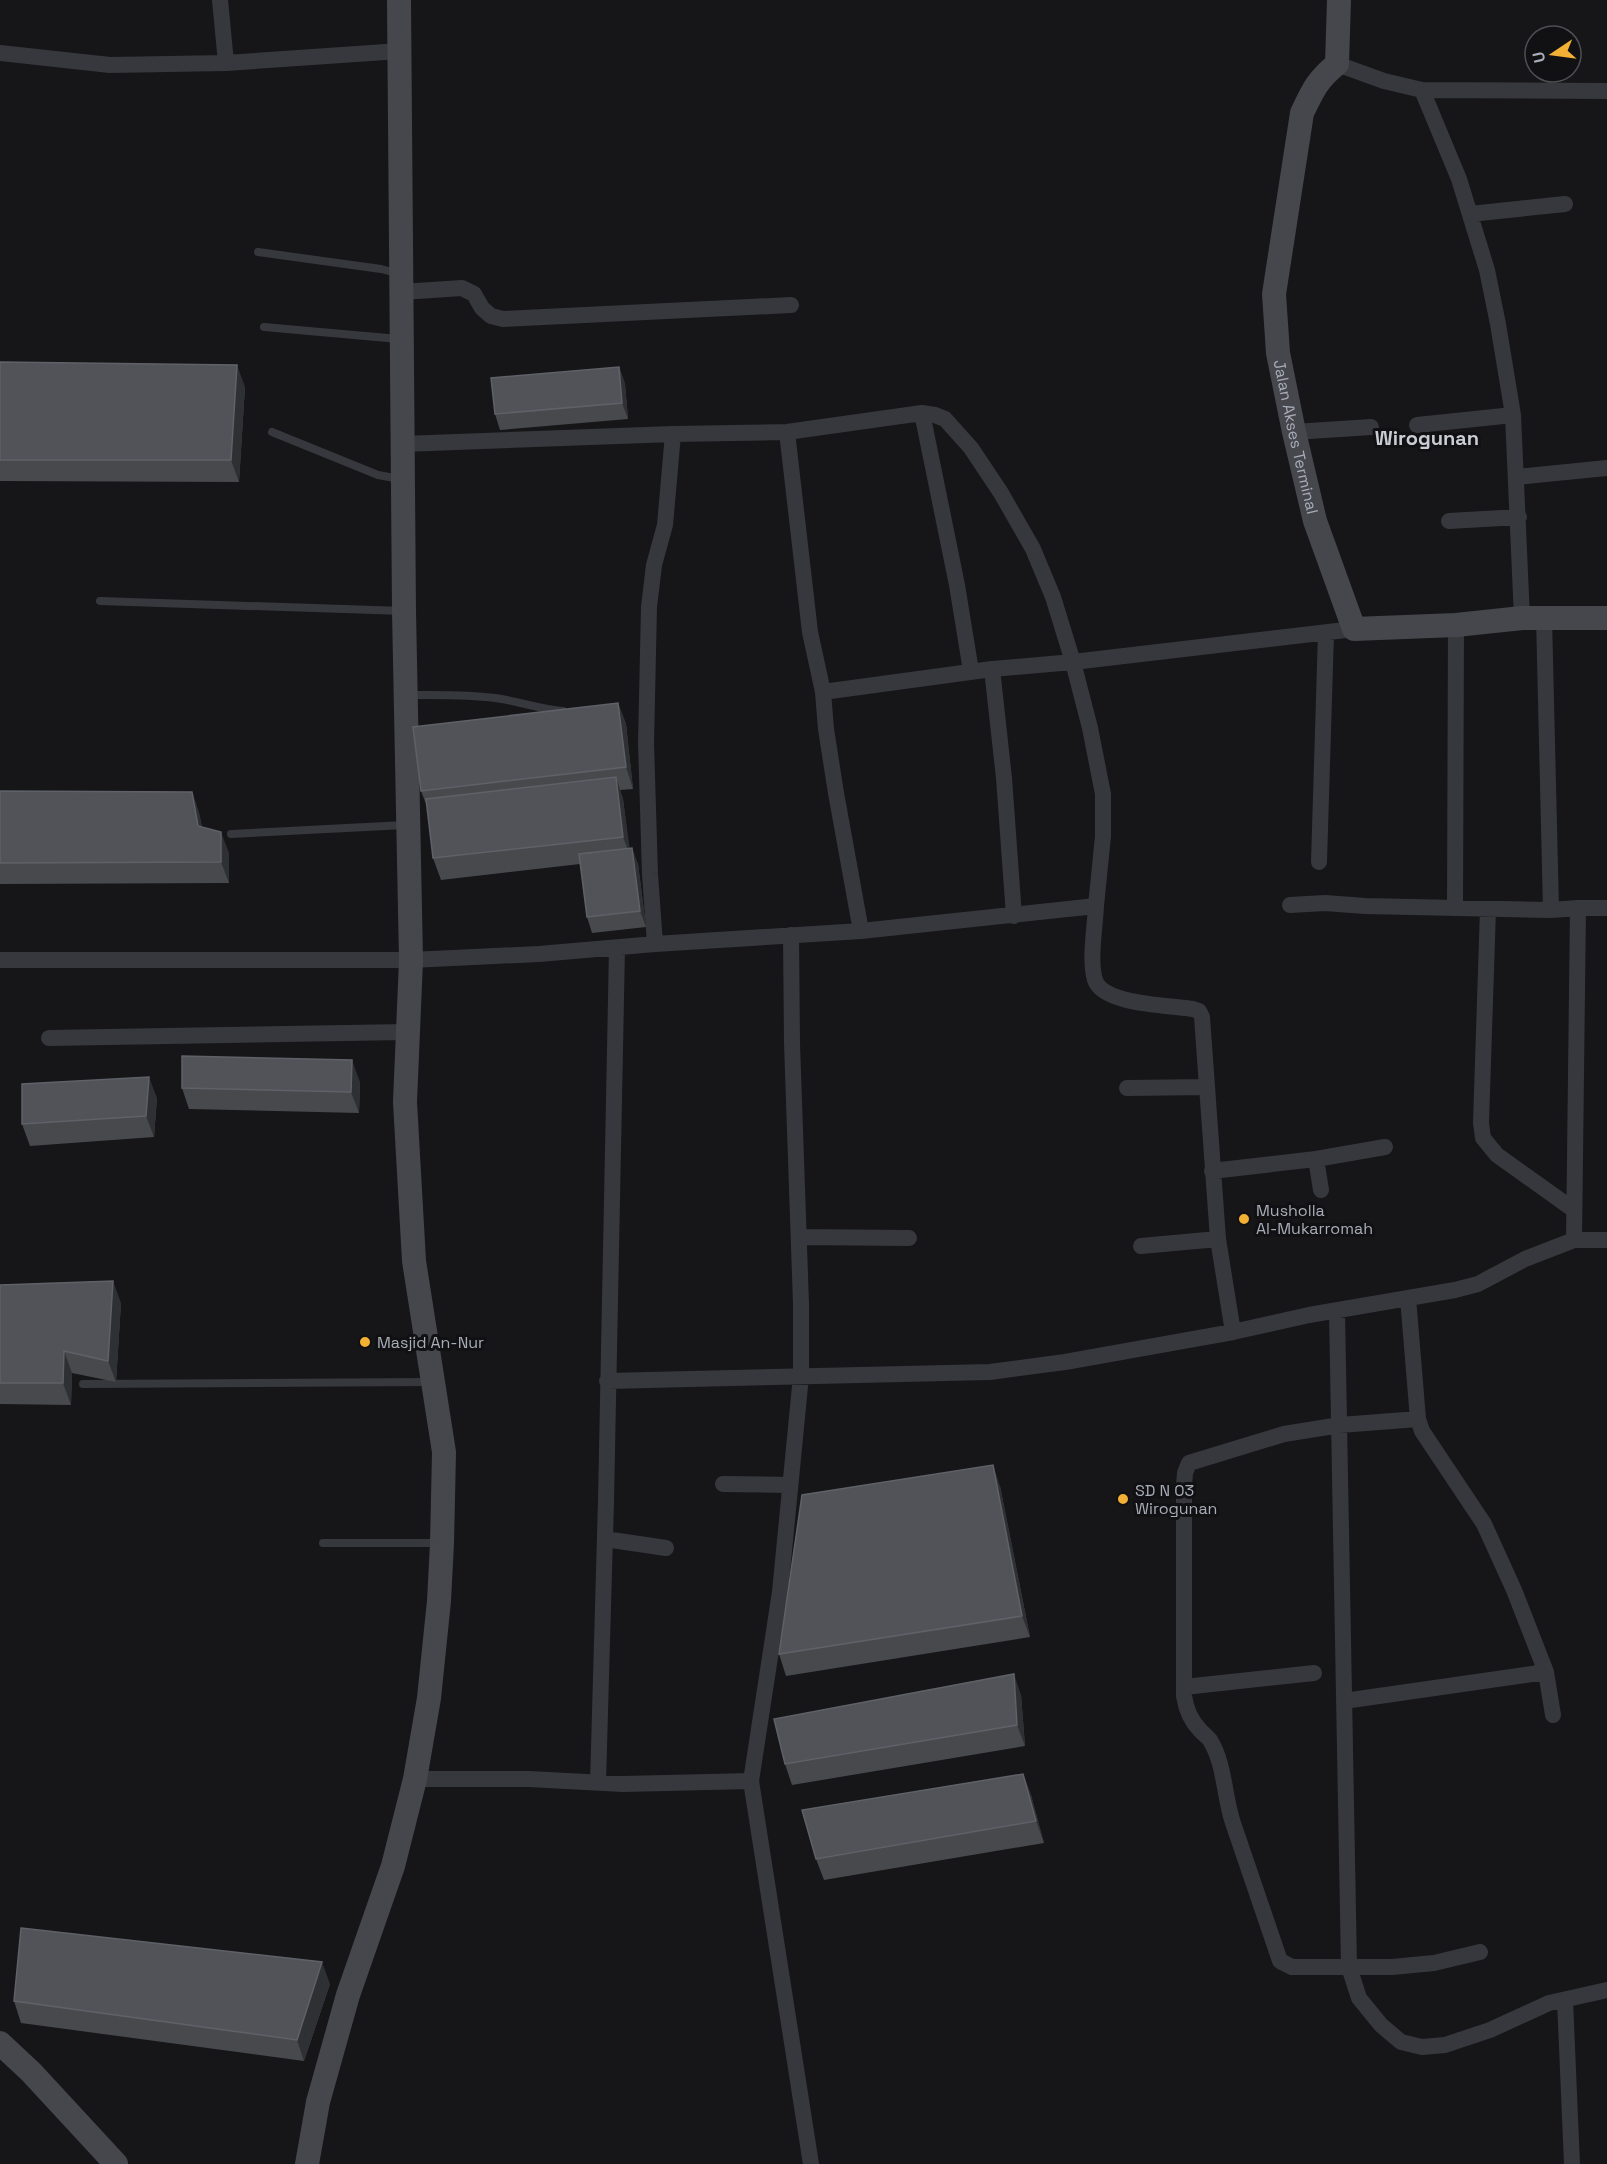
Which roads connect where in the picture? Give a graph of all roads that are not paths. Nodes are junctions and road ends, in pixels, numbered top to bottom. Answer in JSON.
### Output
{"nodes":[{"id":1,"x":220,"y":0,"type":"edge"},
{"id":2,"x":399,"y":0,"type":"edge"},
{"id":3,"x":1339,"y":0,"type":"edge"},
{"id":4,"x":400,"y":51,"type":"junction"},
{"id":5,"x":0,"y":54,"type":"edge"},
{"id":6,"x":225,"y":63,"type":"junction"},
{"id":7,"x":1337,"y":64,"type":"junction"},
{"id":8,"x":1422,"y":90,"type":"junction"},
{"id":9,"x":1607,"y":91,"type":"edge"},
{"id":10,"x":1564,"y":204,"type":"dead end"},
{"id":11,"x":1470,"y":214,"type":"junction"},
{"id":12,"x":258,"y":252,"type":"dead end"},
{"id":13,"x":401,"y":283,"type":"junction"},
{"id":14,"x":791,"y":305,"type":"dead end"},
{"id":15,"x":264,"y":327,"type":"dead end"},
{"id":16,"x":402,"y":339,"type":"junction"},
{"id":17,"x":922,"y":413,"type":"junction"},
{"id":18,"x":1513,"y":415,"type":"junction"},
{"id":19,"x":1417,"y":425,"type":"dead end"},
{"id":20,"x":1371,"y":427,"type":"dead end"},
{"id":21,"x":272,"y":432,"type":"dead end"},
{"id":22,"x":787,"y":432,"type":"junction"},
{"id":23,"x":1294,"y":432,"type":"junction"},
{"id":24,"x":673,"y":434,"type":"junction"},
{"id":25,"x":403,"y":444,"type":"junction"},
{"id":26,"x":1607,"y":468,"type":"edge"},
{"id":27,"x":1516,"y":477,"type":"junction"},
{"id":28,"x":404,"y":480,"type":"junction"},
{"id":29,"x":1519,"y":517,"type":"junction"},
{"id":30,"x":1449,"y":521,"type":"dead end"},
{"id":31,"x":100,"y":601,"type":"dead end"},
{"id":32,"x":404,"y":611,"type":"junction"},
{"id":33,"x":1533,"y":618,"type":"junction"},
{"id":34,"x":1607,"y":618,"type":"edge"},
{"id":35,"x":1456,"y":625,"type":"junction"},
{"id":36,"x":1354,"y":629,"type":"junction"},
{"id":37,"x":1326,"y":633,"type":"junction"},
{"id":38,"x":1080,"y":661,"type":"junction"},
{"id":39,"x":992,"y":669,"type":"junction"},
{"id":40,"x":971,"y":671,"type":"junction"},
{"id":41,"x":823,"y":692,"type":"junction"},
{"id":42,"x":406,"y":695,"type":"junction"},
{"id":43,"x":575,"y":711,"type":"edge"},
{"id":44,"x":409,"y":825,"type":"junction"},
{"id":45,"x":231,"y":834,"type":"dead end"},
{"id":46,"x":1319,"y":862,"type":"dead end"},
{"id":47,"x":1290,"y":905,"type":"dead end"},
{"id":48,"x":1096,"y":906,"type":"junction"},
{"id":49,"x":1455,"y":908,"type":"junction"},
{"id":50,"x":1578,"y":908,"type":"junction"},
{"id":51,"x":1607,"y":908,"type":"edge"},
{"id":52,"x":1488,"y":909,"type":"junction"},
{"id":53,"x":1551,"y":910,"type":"junction"},
{"id":54,"x":1014,"y":916,"type":"junction"},
{"id":55,"x":861,"y":931,"type":"junction"},
{"id":56,"x":791,"y":935,"type":"junction"},
{"id":57,"x":655,"y":944,"type":"junction"},
{"id":58,"x":617,"y":948,"type":"junction"},
{"id":59,"x":0,"y":960,"type":"edge"},
{"id":60,"x":411,"y":960,"type":"junction"},
{"id":61,"x":406,"y":1032,"type":"junction"},
{"id":62,"x":49,"y":1038,"type":"dead end"},
{"id":63,"x":1206,"y":1087,"type":"junction"},
{"id":64,"x":1127,"y":1088,"type":"dead end"},
{"id":65,"x":1385,"y":1147,"type":"dead end"},
{"id":66,"x":1316,"y":1159,"type":"junction"},
{"id":67,"x":1212,"y":1171,"type":"junction"},
{"id":68,"x":1321,"y":1190,"type":"dead end"},
{"id":69,"x":1574,"y":1210,"type":"junction"},
{"id":70,"x":799,"y":1237,"type":"junction"},
{"id":71,"x":909,"y":1238,"type":"dead end"},
{"id":72,"x":1218,"y":1239,"type":"junction"},
{"id":73,"x":1574,"y":1240,"type":"junction"},
{"id":74,"x":1607,"y":1240,"type":"edge"},
{"id":75,"x":1141,"y":1246,"type":"dead end"},
{"id":76,"x":1408,"y":1298,"type":"junction"},
{"id":77,"x":1337,"y":1312,"type":"junction"},
{"id":78,"x":1233,"y":1332,"type":"junction"},
{"id":79,"x":801,"y":1376,"type":"junction"},
{"id":80,"x":607,"y":1381,"type":"junction"},
{"id":81,"x":433,"y":1382,"type":"junction"},
{"id":82,"x":83,"y":1384,"type":"dead end"},
{"id":83,"x":1418,"y":1419,"type":"junction"},
{"id":84,"x":1340,"y":1425,"type":"junction"},
{"id":85,"x":723,"y":1484,"type":"dead end"},
{"id":86,"x":789,"y":1485,"type":"junction"},
{"id":87,"x":605,"y":1539,"type":"junction"},
{"id":88,"x":322,"y":1543,"type":"dead end"},
{"id":89,"x":442,"y":1543,"type":"junction"},
{"id":90,"x":666,"y":1548,"type":"dead end"},
{"id":91,"x":1546,"y":1672,"type":"junction"},
{"id":92,"x":1314,"y":1673,"type":"dead end"},
{"id":93,"x":1184,"y":1687,"type":"junction"},
{"id":94,"x":1344,"y":1701,"type":"junction"},
{"id":95,"x":1553,"y":1715,"type":"dead end"},
{"id":96,"x":415,"y":1779,"type":"junction"},
{"id":97,"x":751,"y":1781,"type":"junction"},
{"id":98,"x":598,"y":1783,"type":"junction"},
{"id":99,"x":1480,"y":1952,"type":"dead end"},
{"id":100,"x":1348,"y":1967,"type":"junction"},
{"id":101,"x":1607,"y":1990,"type":"edge"},
{"id":102,"x":1564,"y":2000,"type":"junction"},
{"id":103,"x":0,"y":2043,"type":"edge"},
{"id":104,"x":116,"y":2164,"type":"edge"},
{"id":105,"x":307,"y":2164,"type":"edge"},
{"id":106,"x":811,"y":2164,"type":"edge"},
{"id":107,"x":1572,"y":2164,"type":"edge"}],
"edges":[{"from":1,"to":6,"type":"street"},
{"from":2,"to":4,"type":"street"},
{"from":3,"to":7,"type":"street"},
{"from":4,"to":6,"type":"street"},
{"from":4,"to":13,"type":"street"},
{"from":5,"to":6,"type":"street"},
{"from":7,"to":8,"type":"street"},
{"from":7,"to":23,"type":"street","name":"Jalan Akses Terminal"},
{"from":8,"to":9,"type":"street"},
{"from":8,"to":11,"type":"street"},
{"from":10,"to":11,"type":"street"},
{"from":11,"to":18,"type":"street"},
{"from":12,"to":13,"type":"lane"},
{"from":13,"to":14,"type":"street"},
{"from":13,"to":16,"type":"street"},
{"from":15,"to":16,"type":"lane"},
{"from":16,"to":25,"type":"street"},
{"from":17,"to":22,"type":"street"},
{"from":17,"to":38,"type":"street"},
{"from":17,"to":40,"type":"street"},
{"from":18,"to":19,"type":"street"},
{"from":18,"to":27,"type":"street"},
{"from":20,"to":23,"type":"street"},
{"from":21,"to":28,"type":"lane"},
{"from":22,"to":24,"type":"street"},
{"from":22,"to":41,"type":"street"},
{"from":23,"to":36,"type":"street","name":"Jalan Akses Terminal"},
{"from":24,"to":25,"type":"street"},
{"from":24,"to":57,"type":"street"},
{"from":25,"to":28,"type":"street"},
{"from":26,"to":27,"type":"street"},
{"from":27,"to":29,"type":"street"},
{"from":28,"to":32,"type":"street"},
{"from":29,"to":30,"type":"street"},
{"from":29,"to":33,"type":"street"},
{"from":31,"to":32,"type":"lane"},
{"from":32,"to":42,"type":"street"},
{"from":33,"to":34,"type":"street"},
{"from":33,"to":35,"type":"street"},
{"from":33,"to":53,"type":"street"},
{"from":35,"to":36,"type":"street"},
{"from":35,"to":49,"type":"street"},
{"from":36,"to":37,"type":"street"},
{"from":37,"to":38,"type":"street"},
{"from":37,"to":46,"type":"street"},
{"from":38,"to":39,"type":"street"},
{"from":38,"to":48,"type":"street"},
{"from":39,"to":40,"type":"street"},
{"from":39,"to":54,"type":"street"},
{"from":40,"to":41,"type":"street"},
{"from":41,"to":55,"type":"street"},
{"from":42,"to":43,"type":"lane"},
{"from":42,"to":44,"type":"street"},
{"from":44,"to":45,"type":"lane"},
{"from":44,"to":60,"type":"street"},
{"from":47,"to":49,"type":"street"},
{"from":48,"to":54,"type":"street"},
{"from":48,"to":63,"type":"street"},
{"from":49,"to":52,"type":"street"},
{"from":50,"to":51,"type":"street"},
{"from":50,"to":53,"type":"street"},
{"from":50,"to":69,"type":"street"},
{"from":52,"to":53,"type":"street"},
{"from":52,"to":69,"type":"street"},
{"from":54,"to":55,"type":"street"},
{"from":55,"to":56,"type":"street"},
{"from":56,"to":57,"type":"street"},
{"from":56,"to":70,"type":"street"},
{"from":57,"to":58,"type":"street"},
{"from":58,"to":60,"type":"street"},
{"from":58,"to":80,"type":"street"},
{"from":59,"to":60,"type":"street"},
{"from":60,"to":61,"type":"street"},
{"from":61,"to":62,"type":"street"},
{"from":61,"to":81,"type":"street"},
{"from":63,"to":64,"type":"street"},
{"from":63,"to":67,"type":"street"},
{"from":65,"to":66,"type":"street"},
{"from":66,"to":67,"type":"street"},
{"from":66,"to":68,"type":"street"},
{"from":67,"to":72,"type":"street"},
{"from":69,"to":73,"type":"street"},
{"from":70,"to":71,"type":"street"},
{"from":70,"to":79,"type":"street"},
{"from":72,"to":75,"type":"street"},
{"from":72,"to":78,"type":"street"},
{"from":73,"to":74,"type":"street"},
{"from":73,"to":76,"type":"street"},
{"from":76,"to":77,"type":"street"},
{"from":76,"to":83,"type":"street"},
{"from":77,"to":78,"type":"street"},
{"from":77,"to":84,"type":"street"},
{"from":78,"to":79,"type":"street"},
{"from":79,"to":80,"type":"street"},
{"from":79,"to":86,"type":"street"},
{"from":80,"to":87,"type":"street"},
{"from":81,"to":82,"type":"lane"},
{"from":81,"to":89,"type":"street"},
{"from":83,"to":84,"type":"street"},
{"from":83,"to":91,"type":"street"},
{"from":84,"to":93,"type":"street"},
{"from":84,"to":94,"type":"street"},
{"from":85,"to":86,"type":"street"},
{"from":86,"to":97,"type":"street"},
{"from":87,"to":90,"type":"street"},
{"from":87,"to":98,"type":"street"},
{"from":88,"to":89,"type":"lane"},
{"from":89,"to":96,"type":"street"},
{"from":91,"to":94,"type":"street"},
{"from":91,"to":95,"type":"street"},
{"from":92,"to":93,"type":"street"},
{"from":93,"to":100,"type":"street"},
{"from":94,"to":100,"type":"street"},
{"from":96,"to":98,"type":"street"},
{"from":96,"to":105,"type":"street"},
{"from":97,"to":98,"type":"street"},
{"from":97,"to":106,"type":"street"},
{"from":99,"to":100,"type":"street"},
{"from":100,"to":102,"type":"street"},
{"from":101,"to":102,"type":"street"},
{"from":102,"to":107,"type":"street"},
{"from":103,"to":104,"type":"street"}]}
